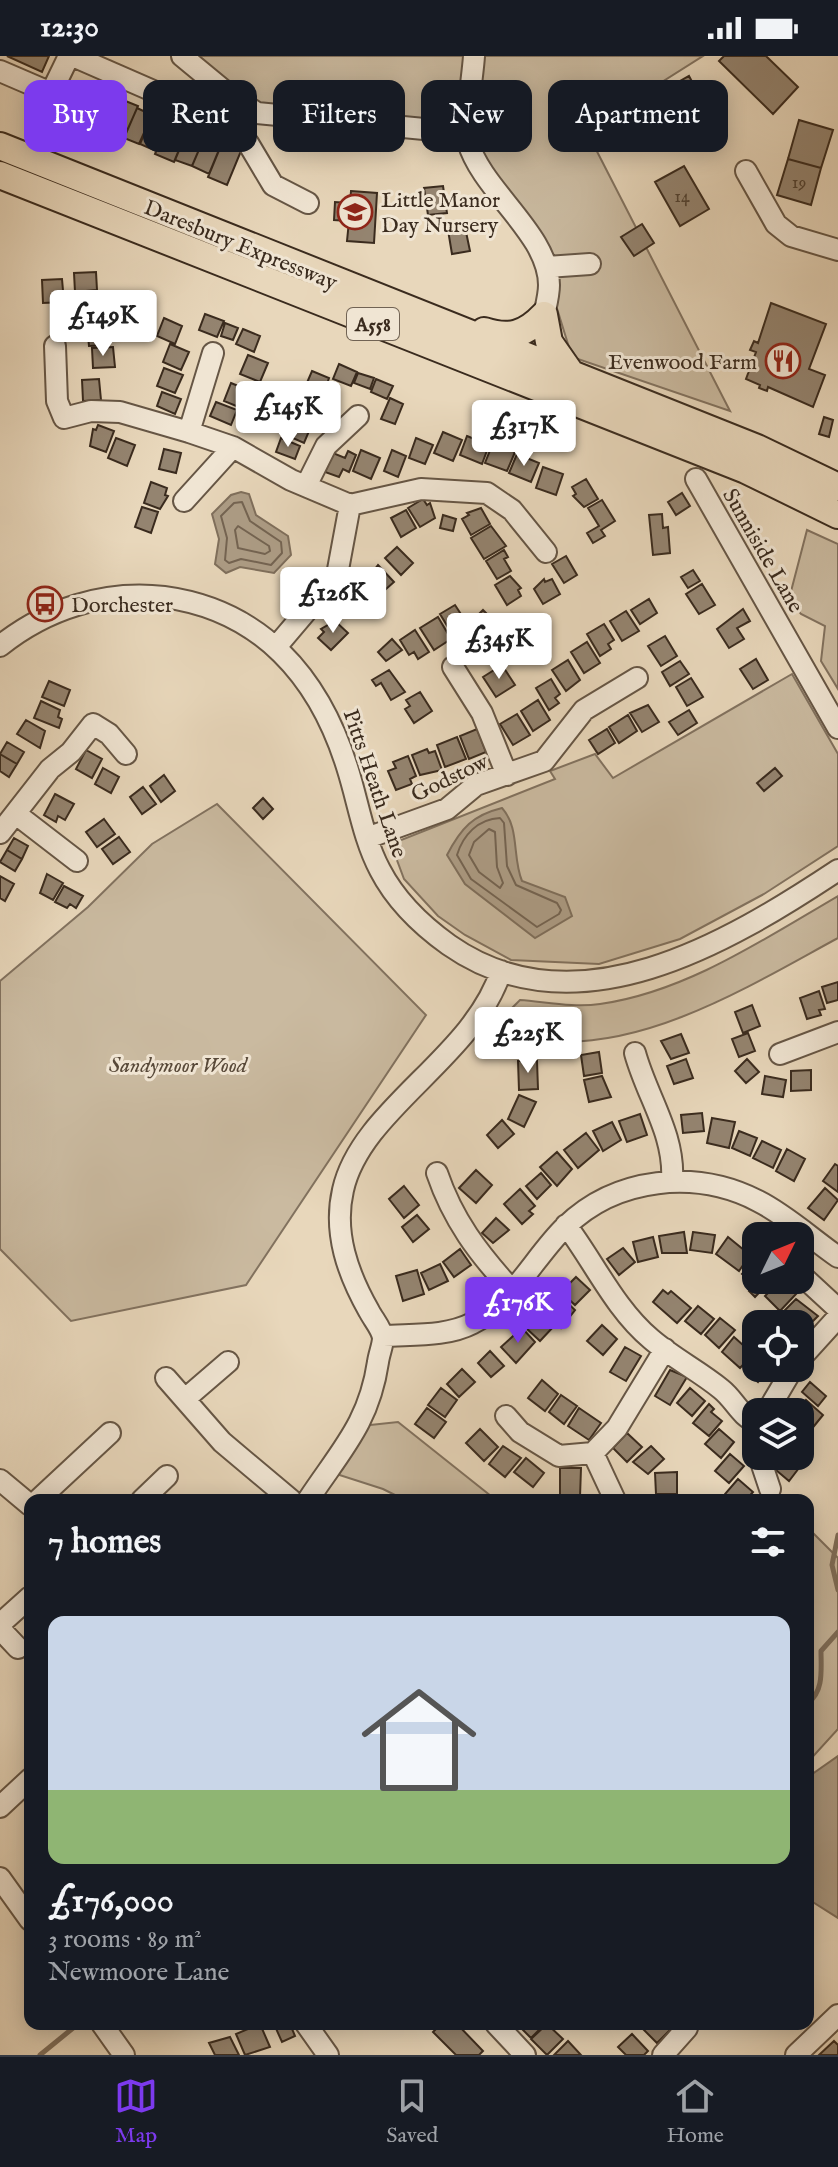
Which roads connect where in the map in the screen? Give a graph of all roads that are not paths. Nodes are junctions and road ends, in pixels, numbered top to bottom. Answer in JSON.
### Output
{"nodes":[{"id":1,"x":71,"y":56,"type":"edge"},
{"id":2,"x":182,"y":56,"type":"edge"},
{"id":3,"x":474,"y":56,"type":"edge"},
{"id":4,"x":0,"y":71,"type":"edge"},
{"id":5,"x":58,"y":80,"type":"edge"},
{"id":6,"x":472,"y":80,"type":"edge"},
{"id":7,"x":24,"y":81,"type":"edge"},
{"id":8,"x":421,"y":129,"type":"edge"},
{"id":9,"x":0,"y":146,"type":"edge"},
{"id":10,"x":473,"y":152,"type":"edge"},
{"id":11,"x":746,"y":171,"type":"dead end"},
{"id":12,"x":0,"y":175,"type":"edge"},
{"id":13,"x":308,"y":203,"type":"dead end"},
{"id":14,"x":838,"y":250,"type":"edge"},
{"id":15,"x":590,"y":264,"type":"dead end"},
{"id":16,"x":547,"y":267,"type":"junction"},
{"id":17,"x":384,"y":301,"type":"junction"},
{"id":18,"x":544,"y":315,"type":"junction"},
{"id":19,"x":55,"y":346,"type":"dead end"},
{"id":20,"x":213,"y":353,"type":"dead end"},
{"id":21,"x":574,"y":377,"type":"junction"},
{"id":22,"x":358,"y":416,"type":"dead end"},
{"id":23,"x":189,"y":432,"type":"junction"},
{"id":24,"x":233,"y":447,"type":"junction"},
{"id":25,"x":696,"y":479,"type":"dead end"},
{"id":26,"x":306,"y":486,"type":"junction"},
{"id":27,"x":838,"y":487,"type":"edge"},
{"id":28,"x":184,"y":501,"type":"dead end"},
{"id":29,"x":350,"y":505,"type":"junction"},
{"id":30,"x":838,"y":517,"type":"edge"},
{"id":31,"x":546,"y":552,"type":"dead end"},
{"id":32,"x":0,"y":646,"type":"edge"},
{"id":33,"x":276,"y":647,"type":"junction"},
{"id":34,"x":453,"y":667,"type":"dead end"},
{"id":35,"x":637,"y":678,"type":"dead end"},
{"id":36,"x":838,"y":728,"type":"edge"},
{"id":37,"x":126,"y":754,"type":"dead end"},
{"id":38,"x":507,"y":775,"type":"junction"},
{"id":39,"x":16,"y":814,"type":"junction"},
{"id":40,"x":0,"y":833,"type":"edge"},
{"id":41,"x":367,"y":838,"type":"junction"},
{"id":42,"x":77,"y":861,"type":"dead end"},
{"id":43,"x":838,"y":870,"type":"edge"},
{"id":44,"x":501,"y":971,"type":"junction"},
{"id":45,"x":838,"y":1032,"type":"edge"},
{"id":46,"x":635,"y":1053,"type":"dead end"},
{"id":47,"x":780,"y":1054,"type":"dead end"},
{"id":48,"x":437,"y":1173,"type":"dead end"},
{"id":49,"x":672,"y":1180,"type":"junction"},
{"id":50,"x":566,"y":1225,"type":"junction"},
{"id":51,"x":836,"y":1253,"type":"edge"},
{"id":52,"x":814,"y":1287,"type":"edge"},
{"id":53,"x":511,"y":1289,"type":"junction"},
{"id":54,"x":838,"y":1309,"type":"edge"},
{"id":55,"x":838,"y":1317,"type":"edge"},
{"id":56,"x":383,"y":1336,"type":"junction"},
{"id":57,"x":814,"y":1344,"type":"edge"},
{"id":58,"x":665,"y":1349,"type":"junction"},
{"id":59,"x":228,"y":1362,"type":"dead end"},
{"id":60,"x":166,"y":1378,"type":"dead end"},
{"id":61,"x":185,"y":1399,"type":"junction"},
{"id":62,"x":742,"y":1414,"type":"edge"},
{"id":63,"x":506,"y":1416,"type":"dead end"},
{"id":64,"x":110,"y":1433,"type":"dead end"},
{"id":65,"x":593,"y":1453,"type":"junction"},
{"id":66,"x":764,"y":1470,"type":"edge"},
{"id":67,"x":167,"y":1476,"type":"dead end"},
{"id":68,"x":0,"y":1480,"type":"edge"},
{"id":69,"x":770,"y":1489,"type":"dead end"},
{"id":70,"x":44,"y":1494,"type":"edge"},
{"id":71,"x":148,"y":1494,"type":"edge"},
{"id":72,"x":284,"y":1494,"type":"edge"},
{"id":73,"x":312,"y":1494,"type":"edge"},
{"id":74,"x":612,"y":1494,"type":"edge"},
{"id":75,"x":24,"y":1500,"type":"edge"},
{"id":76,"x":24,"y":1603,"type":"edge"},
{"id":77,"x":0,"y":1626,"type":"edge"},
{"id":78,"x":18,"y":1648,"type":"dead end"},
{"id":79,"x":24,"y":1785,"type":"edge"},
{"id":80,"x":0,"y":1807,"type":"edge"},
{"id":81,"x":0,"y":1878,"type":"edge"},
{"id":82,"x":24,"y":1912,"type":"edge"},
{"id":83,"x":838,"y":2015,"type":"edge"},
{"id":84,"x":310,"y":2030,"type":"edge"},
{"id":85,"x":502,"y":2030,"type":"edge"},
{"id":86,"x":683,"y":2030,"type":"edge"},
{"id":87,"x":328,"y":2055,"type":"edge"},
{"id":88,"x":525,"y":2055,"type":"edge"},
{"id":89,"x":663,"y":2055,"type":"edge"},
{"id":90,"x":796,"y":2055,"type":"edge"}],
"edges":[{"from":1,"to":5,"type":"street"},
{"from":1,"to":13,"type":"street"},
{"from":2,"to":8,"type":"street"},
{"from":3,"to":6,"type":"street"},
{"from":4,"to":7,"type":"street"},
{"from":9,"to":17,"type":"main road","name":"Daresbury Expressway","number":"A558"},
{"from":10,"to":16,"type":"street"},
{"from":11,"to":14,"type":"street"},
{"from":12,"to":30,"type":"main road","name":"Daresbury Expressway","number":"A558"},
{"from":15,"to":16,"type":"street"},
{"from":16,"to":18,"type":"street"},
{"from":17,"to":18,"type":"main road"},
{"from":17,"to":21,"type":"main road","name":"Daresbury Expressway","number":"A558"},
{"from":18,"to":21,"type":"main road"},
{"from":19,"to":23,"type":"street"},
{"from":20,"to":23,"type":"street"},
{"from":21,"to":27,"type":"main road","name":"Daresbury Expressway","number":"A558"},
{"from":22,"to":26,"type":"street"},
{"from":23,"to":24,"type":"street"},
{"from":24,"to":26,"type":"street"},
{"from":24,"to":28,"type":"street"},
{"from":25,"to":36,"type":"street","name":"Sunniside Lane"},
{"from":26,"to":29,"type":"street"},
{"from":29,"to":31,"type":"street"},
{"from":29,"to":33,"type":"street"},
{"from":32,"to":33,"type":"street","name":"Pitts Heath Lane"},
{"from":33,"to":41,"type":"street","name":"Pitts Heath Lane"},
{"from":34,"to":38,"type":"street","name":"Godstow"},
{"from":35,"to":38,"type":"street","name":"Godstow"},
{"from":37,"to":39,"type":"street"},
{"from":38,"to":41,"type":"street","name":"Godstow"},
{"from":39,"to":40,"type":"street"},
{"from":39,"to":42,"type":"street"},
{"from":41,"to":44,"type":"street","name":"Pitts Heath Lane"},
{"from":43,"to":44,"type":"street","name":"Pitts Heath Lane"},
{"from":44,"to":56,"type":"street"},
{"from":45,"to":47,"type":"street"},
{"from":46,"to":49,"type":"street"},
{"from":48,"to":53,"type":"street"},
{"from":49,"to":50,"type":"street"},
{"from":49,"to":51,"type":"street"},
{"from":50,"to":53,"type":"street"},
{"from":50,"to":58,"type":"street"},
{"from":52,"to":54,"type":"street"},
{"from":53,"to":56,"type":"street"},
{"from":55,"to":57,"type":"street"},
{"from":56,"to":73,"type":"street"},
{"from":58,"to":62,"type":"street"},
{"from":58,"to":65,"type":"street"},
{"from":59,"to":61,"type":"street"},
{"from":60,"to":61,"type":"street"},
{"from":61,"to":72,"type":"street"},
{"from":63,"to":65,"type":"street"},
{"from":64,"to":70,"type":"street"},
{"from":65,"to":74,"type":"street"},
{"from":66,"to":69,"type":"street"},
{"from":67,"to":71,"type":"street"},
{"from":68,"to":75,"type":"street"},
{"from":76,"to":77,"type":"street"},
{"from":77,"to":78,"type":"street"},
{"from":79,"to":80,"type":"street"},
{"from":81,"to":82,"type":"street"},
{"from":83,"to":90,"type":"street"},
{"from":84,"to":87,"type":"street"},
{"from":85,"to":88,"type":"street"},
{"from":86,"to":89,"type":"street"}]}
